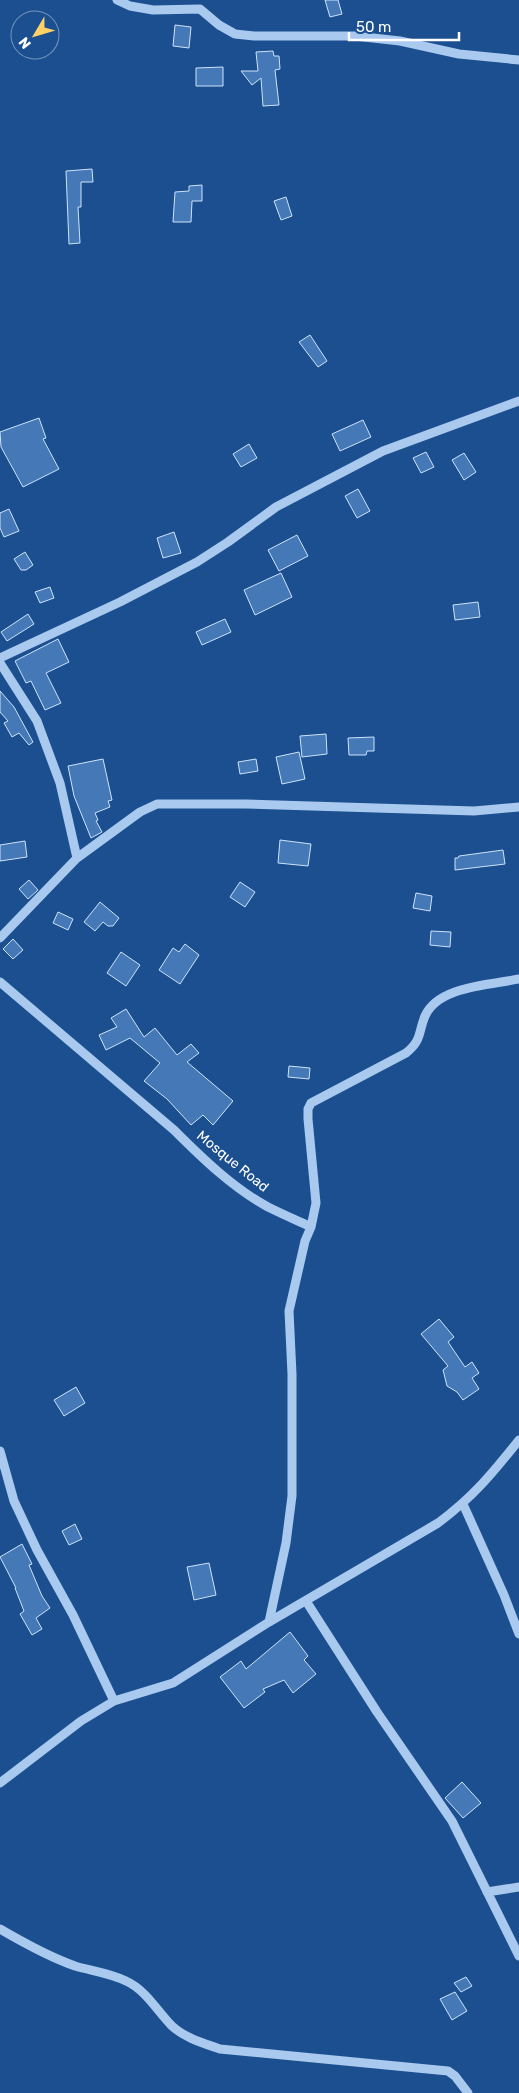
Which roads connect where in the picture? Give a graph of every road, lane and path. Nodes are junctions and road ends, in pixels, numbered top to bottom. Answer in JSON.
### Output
{"nodes":[{"id":1,"x":117,"y":0,"type":"edge"},
{"id":2,"x":519,"y":60,"type":"edge"},
{"id":3,"x":519,"y":401,"type":"edge"},
{"id":4,"x":0,"y":658,"type":"edge"},
{"id":5,"x":0,"y":663,"type":"edge"},
{"id":6,"x":519,"y":807,"type":"edge"},
{"id":7,"x":77,"y":858,"type":"junction"},
{"id":8,"x":0,"y":938,"type":"edge"},
{"id":9,"x":519,"y":979,"type":"edge"},
{"id":10,"x":0,"y":982,"type":"edge"},
{"id":11,"x":310,"y":1227,"type":"junction"},
{"id":12,"x":519,"y":1440,"type":"edge"},
{"id":13,"x":0,"y":1451,"type":"edge"},
{"id":14,"x":463,"y":1504,"type":"junction"},
{"id":15,"x":306,"y":1601,"type":"junction"},
{"id":16,"x":269,"y":1622,"type":"junction"},
{"id":17,"x":519,"y":1634,"type":"edge"},
{"id":18,"x":114,"y":1701,"type":"junction"},
{"id":19,"x":0,"y":1783,"type":"edge"},
{"id":20,"x":519,"y":1887,"type":"edge"},
{"id":21,"x":487,"y":1892,"type":"junction"},
{"id":22,"x":0,"y":1929,"type":"edge"},
{"id":23,"x":519,"y":1956,"type":"edge"},
{"id":24,"x":468,"y":2093,"type":"edge"}],
"edges":[{"from":1,"to":2,"type":"street"},
{"from":3,"to":4,"type":"street"},
{"from":5,"to":7,"type":"street"},
{"from":6,"to":7,"type":"street"},
{"from":7,"to":8,"type":"street"},
{"from":9,"to":11,"type":"street"},
{"from":10,"to":11,"type":"street","name":"Mosque Road"},
{"from":11,"to":16,"type":"street"},
{"from":12,"to":14,"type":"street"},
{"from":13,"to":18,"type":"street"},
{"from":14,"to":15,"type":"street"},
{"from":14,"to":17,"type":"street"},
{"from":15,"to":16,"type":"street"},
{"from":15,"to":21,"type":"street"},
{"from":16,"to":18,"type":"street"},
{"from":18,"to":19,"type":"street"},
{"from":20,"to":21,"type":"street"},
{"from":21,"to":23,"type":"street"},
{"from":22,"to":24,"type":"street"}]}
